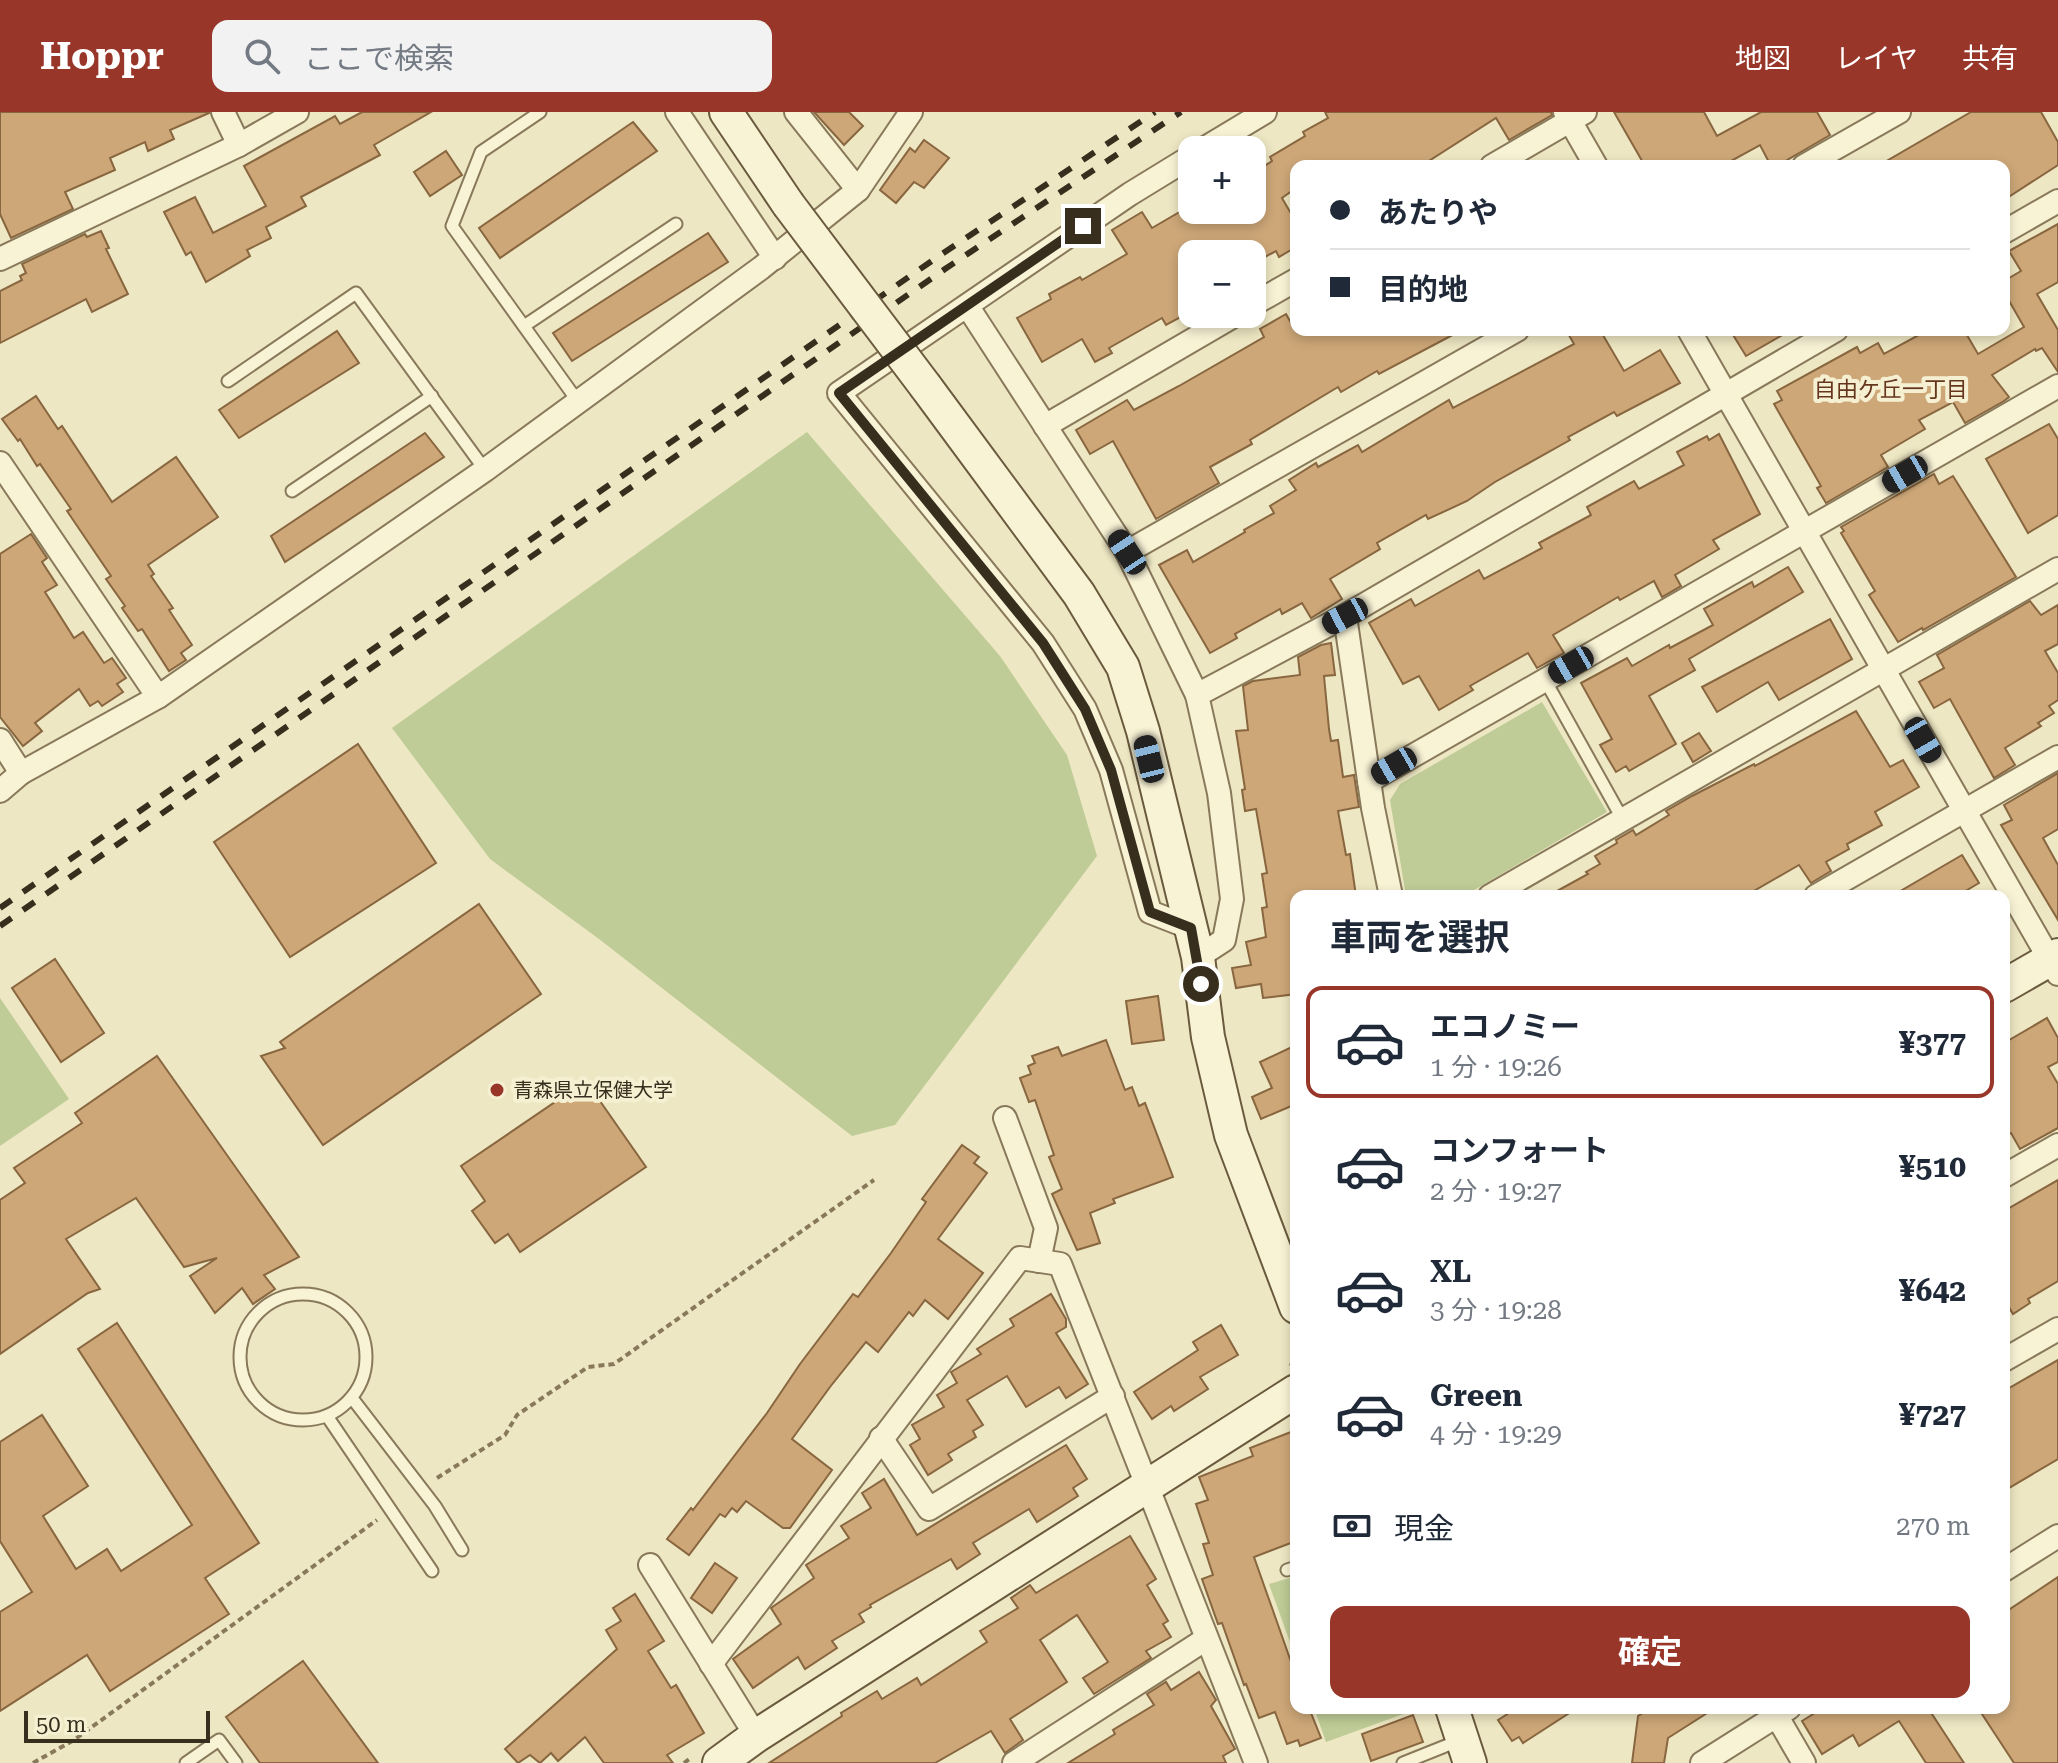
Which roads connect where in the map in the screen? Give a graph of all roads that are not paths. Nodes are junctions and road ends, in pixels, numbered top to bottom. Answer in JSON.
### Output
{"nodes":[{"id":1,"x":223,"y":112,"type":"edge"},
{"id":2,"x":297,"y":112,"type":"edge"},
{"id":3,"x":540,"y":112,"type":"edge"},
{"id":4,"x":677,"y":112,"type":"edge"},
{"id":5,"x":726,"y":112,"type":"edge"},
{"id":6,"x":796,"y":112,"type":"edge"},
{"id":7,"x":911,"y":112,"type":"edge"},
{"id":8,"x":1265,"y":112,"type":"edge"},
{"id":9,"x":1899,"y":112,"type":"edge"},
{"id":10,"x":1573,"y":115,"type":"edge"},
{"id":11,"x":1225,"y":136,"type":"edge"},
{"id":12,"x":239,"y":145,"type":"junction"},
{"id":13,"x":1502,"y":160,"type":"edge"},
{"id":14,"x":1593,"y":160,"type":"edge"},
{"id":15,"x":1815,"y":160,"type":"edge"},
{"id":16,"x":1178,"y":165,"type":"edge"},
{"id":17,"x":858,"y":190,"type":"junction"},
{"id":18,"x":2058,"y":201,"type":"edge"},
{"id":19,"x":676,"y":224,"type":"dead end"},
{"id":20,"x":2010,"y":229,"type":"edge"},
{"id":21,"x":775,"y":258,"type":"junction"},
{"id":22,"x":0,"y":259,"type":"edge"},
{"id":23,"x":1290,"y":283,"type":"edge"},
{"id":24,"x":1266,"y":297,"type":"edge"},
{"id":25,"x":968,"y":307,"type":"junction"},
{"id":26,"x":524,"y":326,"type":"junction"},
{"id":27,"x":1213,"y":328,"type":"edge"},
{"id":28,"x":1506,"y":336,"type":"edge"},
{"id":29,"x":1692,"y":336,"type":"edge"},
{"id":30,"x":1826,"y":336,"type":"edge"},
{"id":31,"x":228,"y":381,"type":"dead end"},
{"id":32,"x":2058,"y":386,"type":"edge"},
{"id":33,"x":1726,"y":394,"type":"junction"},
{"id":34,"x":432,"y":396,"type":"junction"},
{"id":35,"x":579,"y":403,"type":"junction"},
{"id":36,"x":1045,"y":426,"type":"junction"},
{"id":37,"x":0,"y":463,"type":"edge"},
{"id":38,"x":485,"y":470,"type":"junction"},
{"id":39,"x":292,"y":491,"type":"dead end"},
{"id":40,"x":1804,"y":532,"type":"junction"},
{"id":41,"x":1127,"y":552,"type":"junction"},
{"id":42,"x":2058,"y":569,"type":"edge"},
{"id":43,"x":1345,"y":616,"type":"junction"},
{"id":44,"x":1882,"y":670,"type":"junction"},
{"id":45,"x":1545,"y":680,"type":"junction"},
{"id":46,"x":1197,"y":695,"type":"junction"},
{"id":47,"x":158,"y":697,"type":"junction"},
{"id":48,"x":0,"y":740,"type":"edge"},
{"id":49,"x":2058,"y":757,"type":"edge"},
{"id":50,"x":21,"y":773,"type":"junction"},
{"id":51,"x":1369,"y":781,"type":"junction"},
{"id":52,"x":0,"y":791,"type":"edge"},
{"id":53,"x":1964,"y":810,"type":"junction"},
{"id":54,"x":1623,"y":820,"type":"junction"},
{"id":55,"x":1390,"y":890,"type":"edge"},
{"id":56,"x":1500,"y":890,"type":"edge"},
{"id":57,"x":1826,"y":890,"type":"edge"},
{"id":58,"x":1194,"y":942,"type":"junction"},
{"id":59,"x":2055,"y":963,"type":"edge"},
{"id":60,"x":2010,"y":983,"type":"edge"},
{"id":61,"x":1005,"y":1118,"type":"dead end"},
{"id":62,"x":2058,"y":1145,"type":"edge"},
{"id":63,"x":2010,"y":1173,"type":"edge"},
{"id":64,"x":1039,"y":1261,"type":"junction"},
{"id":65,"x":1290,"y":1291,"type":"edge"},
{"id":66,"x":2058,"y":1329,"type":"edge"},
{"id":67,"x":2010,"y":1357,"type":"edge"},
{"id":68,"x":1290,"y":1395,"type":"edge"},
{"id":69,"x":1113,"y":1396,"type":"junction"},
{"id":70,"x":352,"y":1398,"type":"junction"},
{"id":71,"x":327,"y":1416,"type":"junction"},
{"id":72,"x":881,"y":1438,"type":"junction"},
{"id":73,"x":1146,"y":1487,"type":"junction"},
{"id":74,"x":2058,"y":1536,"type":"edge"},
{"id":75,"x":462,"y":1550,"type":"dead end"},
{"id":76,"x":650,"y":1565,"type":"dead end"},
{"id":77,"x":2010,"y":1566,"type":"edge"},
{"id":78,"x":432,"y":1571,"type":"dead end"},
{"id":79,"x":1206,"y":1639,"type":"junction"},
{"id":80,"x":711,"y":1664,"type":"junction"},
{"id":81,"x":1454,"y":1714,"type":"edge"},
{"id":82,"x":1775,"y":1714,"type":"edge"},
{"id":83,"x":1780,"y":1714,"type":"edge"},
{"id":84,"x":756,"y":1736,"type":"junction"},
{"id":85,"x":1466,"y":1751,"type":"edge"},
{"id":86,"x":186,"y":1763,"type":"edge"},
{"id":87,"x":236,"y":1763,"type":"edge"},
{"id":88,"x":719,"y":1763,"type":"edge"},
{"id":89,"x":1014,"y":1763,"type":"edge"},
{"id":90,"x":1256,"y":1763,"type":"edge"},
{"id":91,"x":1403,"y":1763,"type":"edge"},
{"id":92,"x":1702,"y":1763,"type":"edge"},
{"id":93,"x":1804,"y":1763,"type":"edge"}],
"edges":[{"from":1,"to":12,"type":"street"},
{"from":2,"to":12,"type":"street"},
{"from":3,"to":26,"type":"lane"},
{"from":4,"to":21,"type":"street"},
{"from":5,"to":58,"type":"street","bridge":true},
{"from":6,"to":17,"type":"street"},
{"from":7,"to":17,"type":"street"},
{"from":8,"to":11,"type":"street"},
{"from":9,"to":15,"type":"street"},
{"from":10,"to":13,"type":"street"},
{"from":10,"to":14,"type":"street"},
{"from":12,"to":22,"type":"street"},
{"from":16,"to":25,"type":"street"},
{"from":17,"to":21,"type":"street"},
{"from":18,"to":20,"type":"street"},
{"from":19,"to":26,"type":"lane"},
{"from":21,"to":35,"type":"street"},
{"from":23,"to":24,"type":"street"},
{"from":25,"to":36,"type":"street"},
{"from":25,"to":58,"type":"street"},
{"from":26,"to":35,"type":"lane"},
{"from":27,"to":36,"type":"street"},
{"from":28,"to":41,"type":"street"},
{"from":29,"to":33,"type":"street"},
{"from":30,"to":33,"type":"street"},
{"from":31,"to":34,"type":"lane"},
{"from":32,"to":40,"type":"street"},
{"from":33,"to":40,"type":"street"},
{"from":33,"to":43,"type":"street"},
{"from":34,"to":38,"type":"lane"},
{"from":34,"to":39,"type":"lane"},
{"from":35,"to":38,"type":"street"},
{"from":36,"to":41,"type":"street"},
{"from":37,"to":47,"type":"street"},
{"from":38,"to":47,"type":"street"},
{"from":40,"to":44,"type":"street"},
{"from":40,"to":45,"type":"street"},
{"from":41,"to":46,"type":"street"},
{"from":42,"to":44,"type":"street"},
{"from":43,"to":46,"type":"street"},
{"from":43,"to":51,"type":"street"},
{"from":44,"to":53,"type":"street"},
{"from":44,"to":54,"type":"street"},
{"from":45,"to":51,"type":"street"},
{"from":45,"to":54,"type":"lane"},
{"from":46,"to":58,"type":"street"},
{"from":47,"to":50,"type":"street"},
{"from":48,"to":50,"type":"street"},
{"from":49,"to":53,"type":"street"},
{"from":50,"to":52,"type":"street"},
{"from":51,"to":55,"type":"street"},
{"from":53,"to":57,"type":"street"},
{"from":53,"to":59,"type":"street"},
{"from":54,"to":56,"type":"street"},
{"from":58,"to":65,"type":"street"},
{"from":59,"to":60,"type":"street"},
{"from":61,"to":64,"type":"street"},
{"from":62,"to":63,"type":"street"},
{"from":64,"to":69,"type":"street"},
{"from":64,"to":72,"type":"street"},
{"from":66,"to":67,"type":"street"},
{"from":68,"to":73,"type":"street"},
{"from":69,"to":72,"type":"street"},
{"from":69,"to":73,"type":"street"},
{"from":70,"to":71,"type":"lane"},
{"from":70,"to":71,"type":"lane"},
{"from":70,"to":75,"type":"lane"},
{"from":71,"to":78,"type":"lane"},
{"from":72,"to":80,"type":"street"},
{"from":73,"to":79,"type":"street"},
{"from":73,"to":84,"type":"street"},
{"from":74,"to":77,"type":"street"},
{"from":76,"to":80,"type":"street"},
{"from":79,"to":89,"type":"street"},
{"from":79,"to":90,"type":"street"},
{"from":80,"to":84,"type":"street"},
{"from":81,"to":85,"type":"street"},
{"from":82,"to":92,"type":"street"},
{"from":83,"to":93,"type":"street"},
{"from":84,"to":88,"type":"street"},
{"from":85,"to":91,"type":"lane"},
{"from":86,"to":87,"type":"lane"}]}
